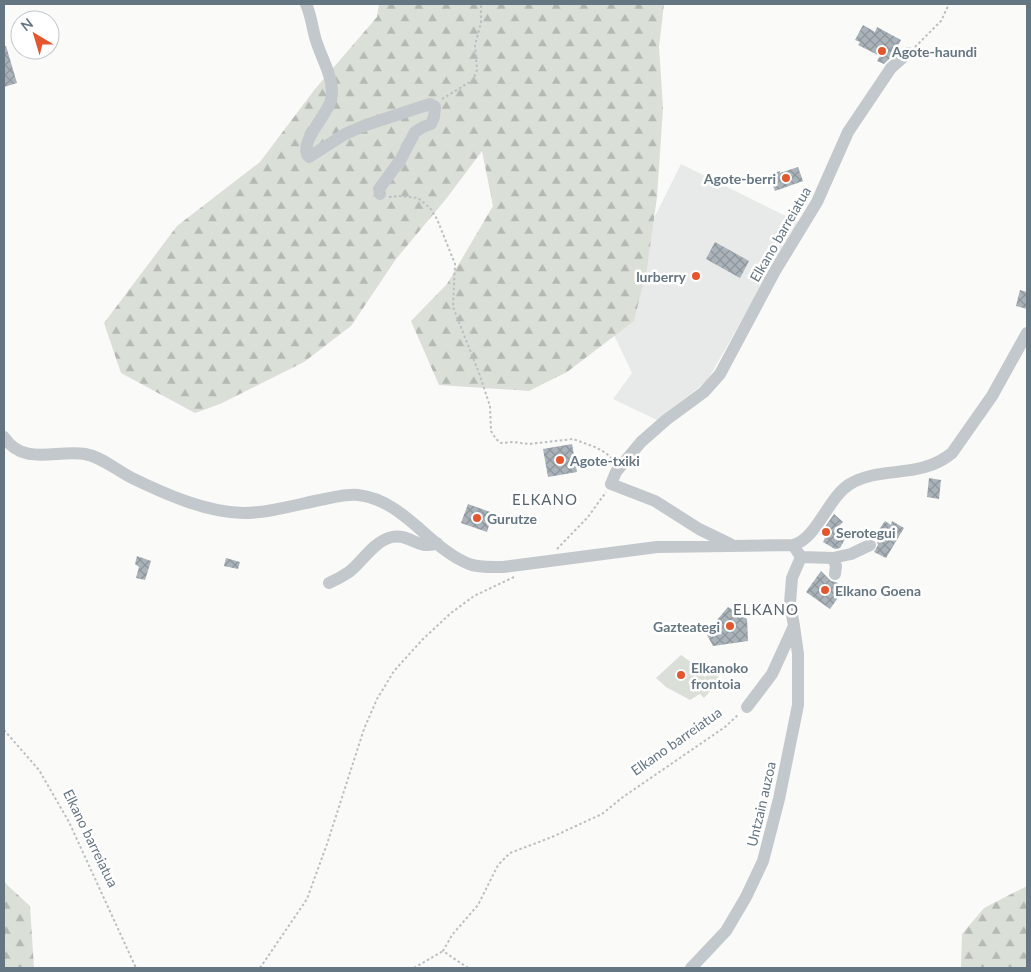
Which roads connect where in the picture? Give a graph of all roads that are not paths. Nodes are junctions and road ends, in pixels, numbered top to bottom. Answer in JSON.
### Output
{"nodes":[{"id":1,"x":306,"y":4,"type":"edge"},
{"id":2,"x":908,"y":53,"type":"road end"},
{"id":3,"x":380,"y":194,"type":"road end"},
{"id":4,"x":1027,"y":333,"type":"edge"},
{"id":5,"x":4,"y":437,"type":"edge"},
{"id":6,"x":437,"y":543,"type":"junction"},
{"id":7,"x":793,"y":545,"type":"junction"},
{"id":8,"x":870,"y":545,"type":"dead end"},
{"id":9,"x":735,"y":546,"type":"junction"},
{"id":10,"x":801,"y":557,"type":"junction"},
{"id":11,"x":833,"y":558,"type":"junction"},
{"id":12,"x":835,"y":574,"type":"dead end"},
{"id":13,"x":329,"y":584,"type":"dead end"},
{"id":14,"x":794,"y":626,"type":"junction"},
{"id":15,"x":746,"y":707,"type":"road end"},
{"id":16,"x":691,"y":968,"type":"edge"}],
"edges":[{"from":1,"to":3,"type":"street"},
{"from":2,"to":9,"type":"street","name":"Elkano barreiatua"},
{"from":4,"to":7,"type":"street"},
{"from":5,"to":6,"type":"street"},
{"from":6,"to":9,"type":"street"},
{"from":6,"to":13,"type":"street"},
{"from":7,"to":9,"type":"street"},
{"from":7,"to":10,"type":"street"},
{"from":8,"to":11,"type":"street"},
{"from":10,"to":11,"type":"street"},
{"from":10,"to":14,"type":"street"},
{"from":11,"to":12,"type":"street"},
{"from":14,"to":15,"type":"street"},
{"from":14,"to":16,"type":"street","name":"Untzain auzoa"}]}
